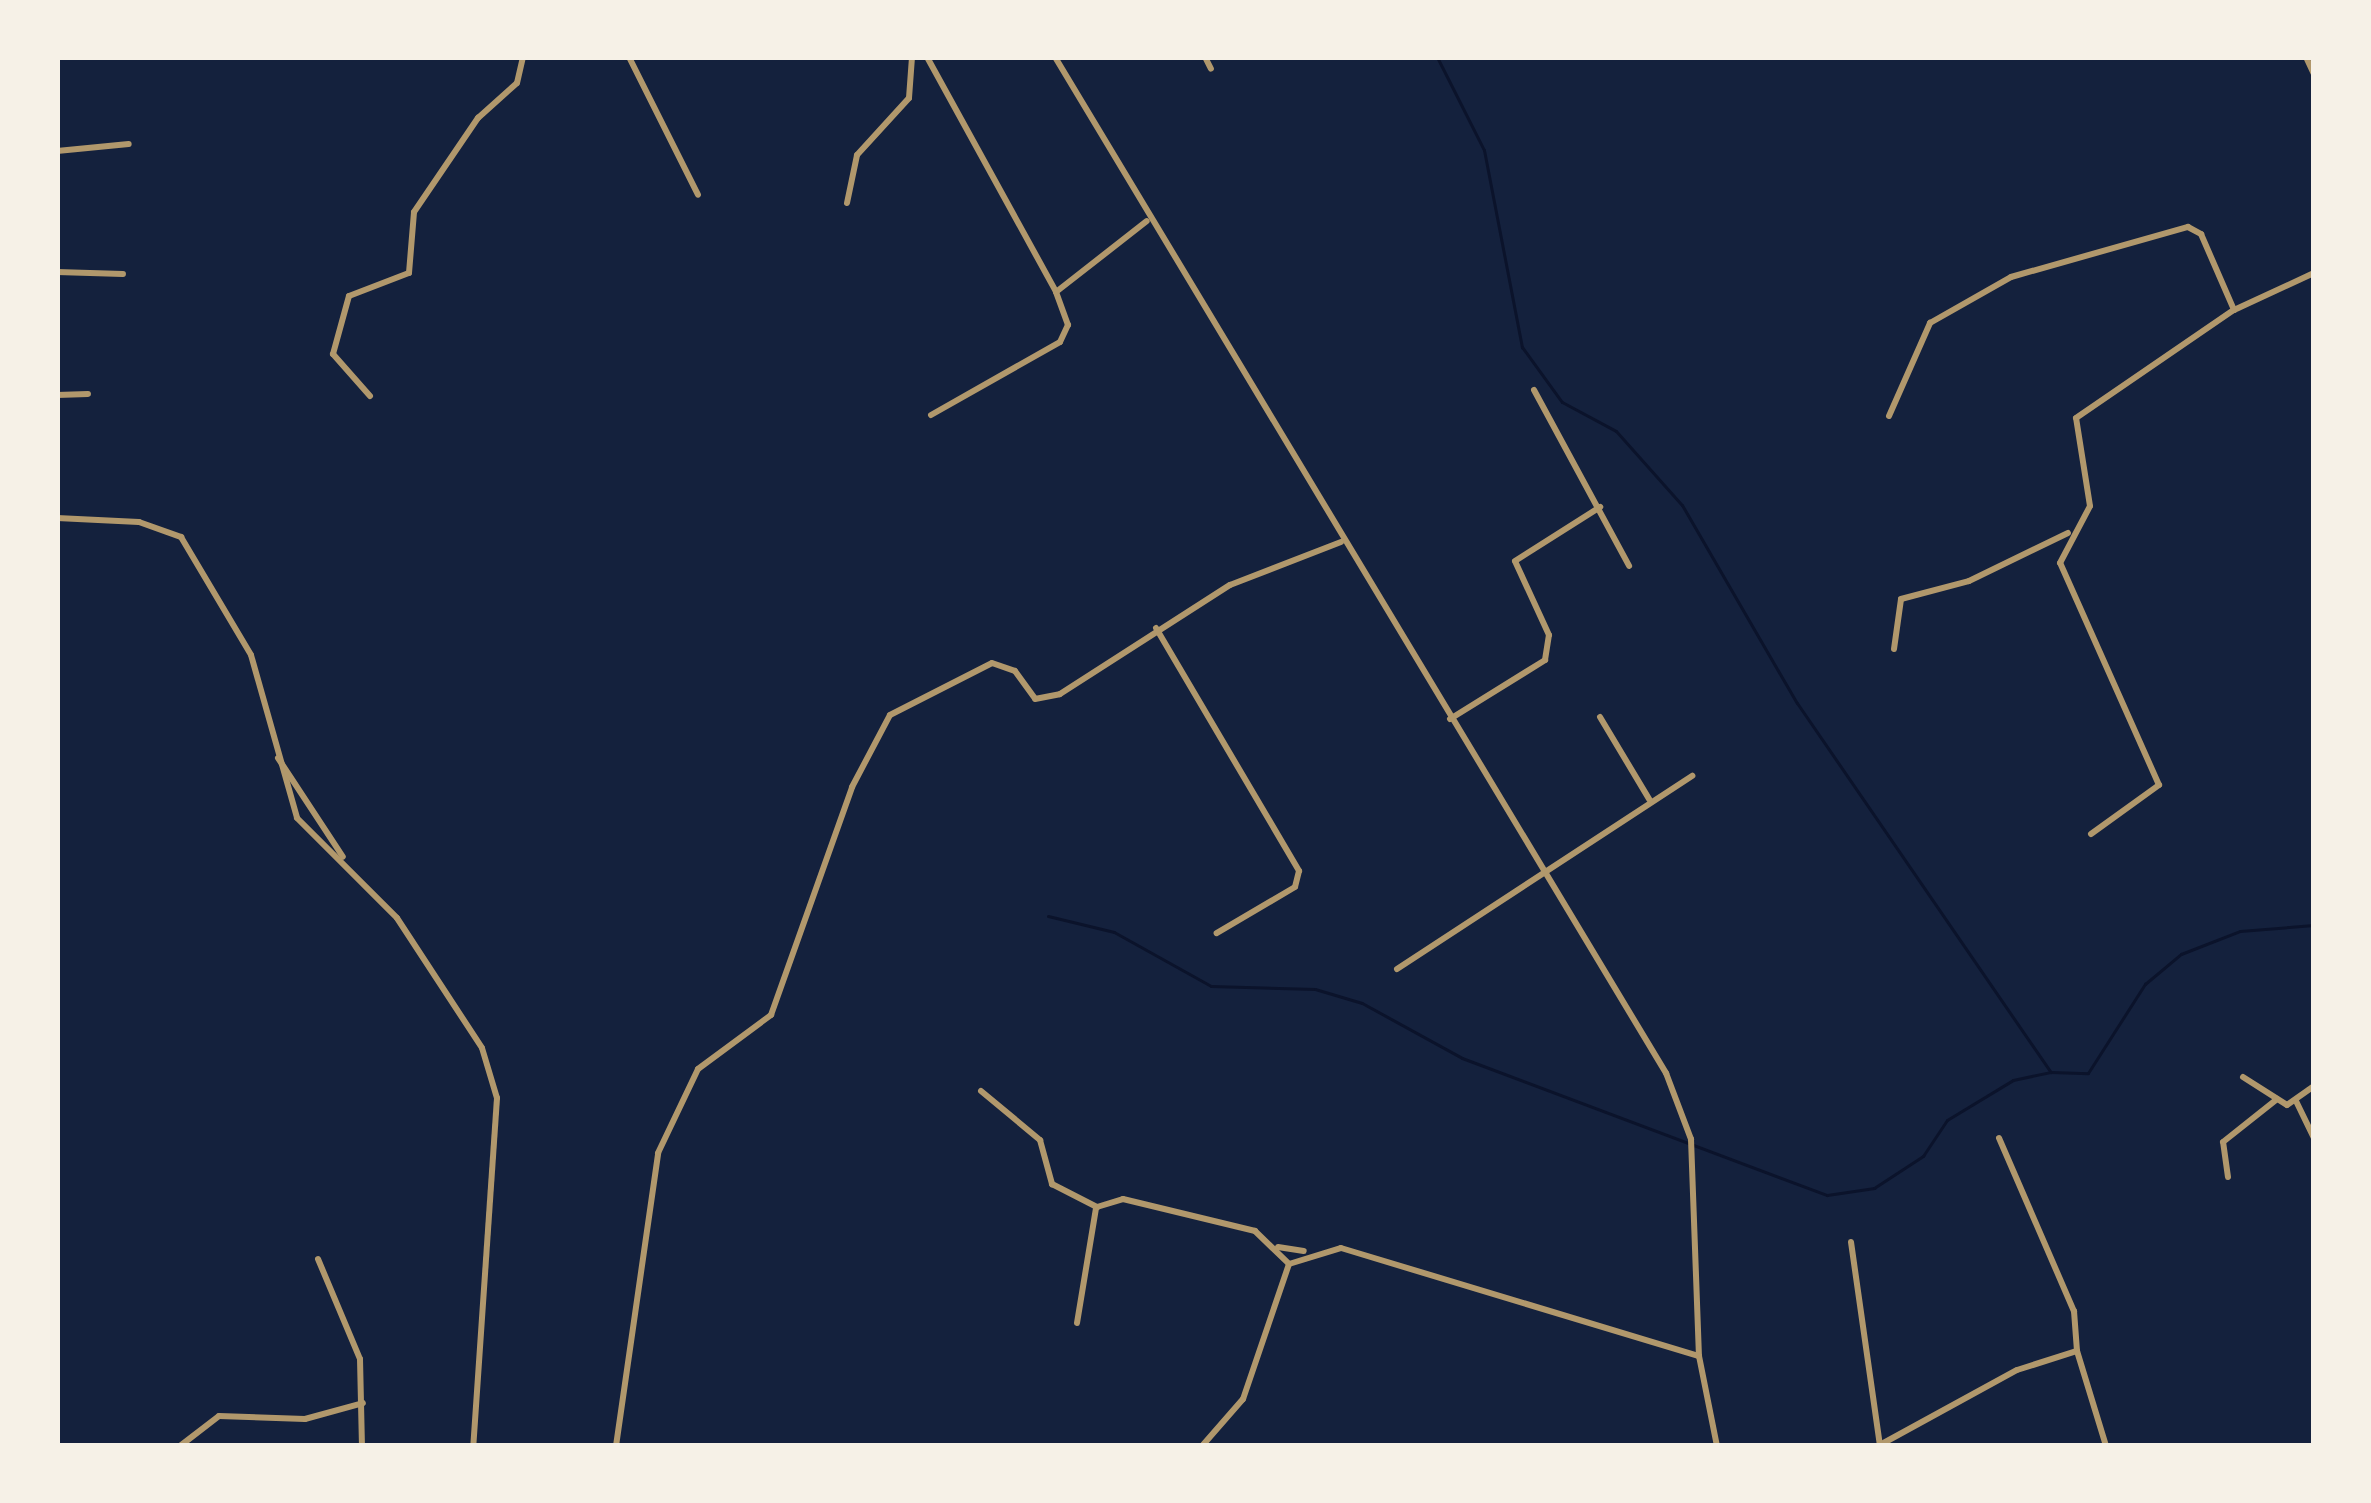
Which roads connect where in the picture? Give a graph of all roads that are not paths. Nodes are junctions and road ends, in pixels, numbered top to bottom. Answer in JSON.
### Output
{"nodes":[{"id":1,"x":523,"y":57,"type":"edge"},
{"id":2,"x":629,"y":57,"type":"edge"},
{"id":3,"x":912,"y":57,"type":"edge"},
{"id":4,"x":927,"y":57,"type":"edge"},
{"id":5,"x":1055,"y":57,"type":"edge"},
{"id":6,"x":1205,"y":57,"type":"edge"},
{"id":7,"x":2306,"y":57,"type":"edge"},
{"id":8,"x":1211,"y":69,"type":"dead end"},
{"id":9,"x":2314,"y":74,"type":"edge"},
{"id":10,"x":129,"y":144,"type":"dead end"},
{"id":11,"x":57,"y":151,"type":"edge"},
{"id":12,"x":698,"y":195,"type":"dead end"},
{"id":13,"x":847,"y":203,"type":"dead end"},
{"id":14,"x":1147,"y":220,"type":"junction"},
{"id":15,"x":57,"y":272,"type":"edge"},
{"id":16,"x":2314,"y":273,"type":"edge"},
{"id":17,"x":123,"y":274,"type":"dead end"},
{"id":18,"x":1056,"y":292,"type":"junction"},
{"id":19,"x":2234,"y":310,"type":"junction"},
{"id":20,"x":1534,"y":390,"type":"dead end"},
{"id":21,"x":88,"y":394,"type":"dead end"},
{"id":22,"x":57,"y":395,"type":"edge"},
{"id":23,"x":370,"y":396,"type":"dead end"},
{"id":24,"x":931,"y":415,"type":"dead end"},
{"id":25,"x":1888,"y":416,"type":"dead end"},
{"id":26,"x":1600,"y":507,"type":"junction"},
{"id":27,"x":57,"y":518,"type":"edge"},
{"id":28,"x":2071,"y":532,"type":"junction"},
{"id":29,"x":1341,"y":542,"type":"junction"},
{"id":30,"x":1629,"y":566,"type":"dead end"},
{"id":31,"x":1156,"y":628,"type":"junction"},
{"id":32,"x":1894,"y":650,"type":"dead end"},
{"id":33,"x":1600,"y":717,"type":"dead end"},
{"id":34,"x":1450,"y":719,"type":"junction"},
{"id":35,"x":276,"y":754,"type":"junction"},
{"id":36,"x":1692,"y":776,"type":"dead end"},
{"id":37,"x":1649,"y":800,"type":"junction"},
{"id":38,"x":2091,"y":834,"type":"dead end"},
{"id":39,"x":345,"y":860,"type":"junction"},
{"id":40,"x":1544,"y":868,"type":"junction"},
{"id":41,"x":1217,"y":933,"type":"dead end"},
{"id":42,"x":1397,"y":969,"type":"dead end"},
{"id":43,"x":2243,"y":1077,"type":"dead end"},
{"id":44,"x":2314,"y":1086,"type":"edge"},
{"id":45,"x":981,"y":1091,"type":"dead end"},
{"id":46,"x":2277,"y":1100,"type":"junction"},
{"id":47,"x":2296,"y":1101,"type":"junction"},
{"id":48,"x":2000,"y":1138,"type":"dead end"},
{"id":49,"x":2314,"y":1138,"type":"edge"},
{"id":50,"x":2228,"y":1177,"type":"dead end"},
{"id":51,"x":1096,"y":1207,"type":"junction"},
{"id":52,"x":1851,"y":1242,"type":"dead end"},
{"id":53,"x":1275,"y":1247,"type":"junction"},
{"id":54,"x":1304,"y":1251,"type":"junction"},
{"id":55,"x":318,"y":1259,"type":"dead end"},
{"id":56,"x":1289,"y":1264,"type":"junction"},
{"id":57,"x":1078,"y":1322,"type":"dead end"},
{"id":58,"x":2077,"y":1351,"type":"junction"},
{"id":59,"x":1699,"y":1356,"type":"junction"},
{"id":60,"x":363,"y":1403,"type":"junction"},
{"id":61,"x":180,"y":1446,"type":"edge"},
{"id":62,"x":362,"y":1446,"type":"edge"},
{"id":63,"x":473,"y":1446,"type":"edge"},
{"id":64,"x":616,"y":1446,"type":"edge"},
{"id":65,"x":1202,"y":1446,"type":"edge"},
{"id":66,"x":1717,"y":1446,"type":"edge"},
{"id":67,"x":1879,"y":1446,"type":"edge"},
{"id":68,"x":2106,"y":1446,"type":"edge"}],
"edges":[{"from":1,"to":23,"type":"street"},
{"from":2,"to":12,"type":"street"},
{"from":3,"to":13,"type":"street"},
{"from":4,"to":18,"type":"street"},
{"from":5,"to":14,"type":"street"},
{"from":6,"to":8,"type":"street"},
{"from":7,"to":9,"type":"street"},
{"from":10,"to":11,"type":"street"},
{"from":14,"to":18,"type":"street"},
{"from":14,"to":29,"type":"street"},
{"from":15,"to":17,"type":"street"},
{"from":16,"to":19,"type":"street"},
{"from":18,"to":24,"type":"street"},
{"from":19,"to":25,"type":"street"},
{"from":19,"to":28,"type":"street"},
{"from":20,"to":26,"type":"street"},
{"from":21,"to":22,"type":"street"},
{"from":26,"to":30,"type":"street"},
{"from":26,"to":34,"type":"street"},
{"from":27,"to":35,"type":"street"},
{"from":28,"to":32,"type":"street"},
{"from":28,"to":38,"type":"street"},
{"from":29,"to":31,"type":"street"},
{"from":29,"to":34,"type":"street"},
{"from":31,"to":41,"type":"street"},
{"from":31,"to":64,"type":"street"},
{"from":33,"to":37,"type":"street"},
{"from":34,"to":40,"type":"street"},
{"from":35,"to":39,"type":"street"},
{"from":35,"to":39,"type":"street"},
{"from":36,"to":37,"type":"street"},
{"from":37,"to":40,"type":"street"},
{"from":39,"to":63,"type":"street"},
{"from":40,"to":42,"type":"street"},
{"from":40,"to":59,"type":"street"},
{"from":43,"to":46,"type":"street"},
{"from":44,"to":47,"type":"street"},
{"from":45,"to":51,"type":"street"},
{"from":46,"to":47,"type":"street"},
{"from":46,"to":50,"type":"street"},
{"from":47,"to":49,"type":"street"},
{"from":48,"to":58,"type":"street"},
{"from":51,"to":53,"type":"street"},
{"from":51,"to":57,"type":"street"},
{"from":52,"to":67,"type":"street"},
{"from":53,"to":54,"type":"street"},
{"from":53,"to":56,"type":"street"},
{"from":54,"to":56,"type":"street"},
{"from":54,"to":59,"type":"street"},
{"from":55,"to":60,"type":"street"},
{"from":56,"to":65,"type":"street"},
{"from":58,"to":67,"type":"street"},
{"from":58,"to":68,"type":"street"},
{"from":59,"to":66,"type":"street"},
{"from":60,"to":61,"type":"street"},
{"from":60,"to":62,"type":"street"}]}
